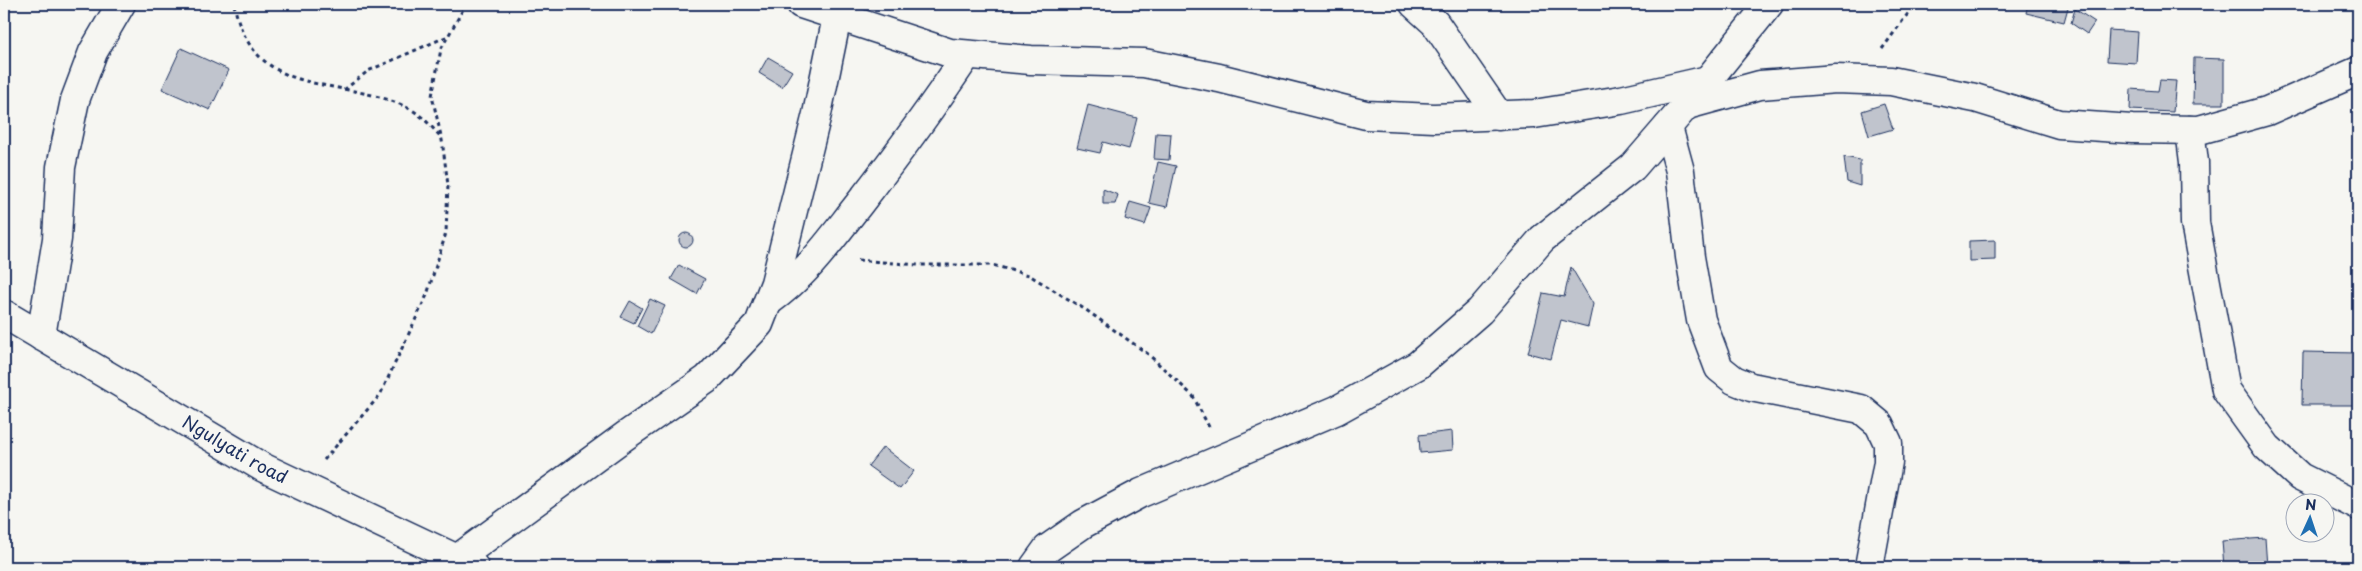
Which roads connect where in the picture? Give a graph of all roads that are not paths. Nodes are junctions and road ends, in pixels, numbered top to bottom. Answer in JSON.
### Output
{"nodes":[{"id":1,"x":121,"y":4,"type":"edge"},
{"id":2,"x":802,"y":4,"type":"edge"},
{"id":3,"x":1414,"y":4,"type":"edge"},
{"id":4,"x":1769,"y":4,"type":"edge"},
{"id":5,"x":837,"y":17,"type":"junction"},
{"id":6,"x":967,"y":54,"type":"junction"},
{"id":7,"x":2358,"y":71,"type":"edge"},
{"id":8,"x":1708,"y":80,"type":"junction"},
{"id":9,"x":1687,"y":105,"type":"junction"},
{"id":10,"x":1499,"y":116,"type":"junction"},
{"id":11,"x":1668,"y":127,"type":"junction"},
{"id":12,"x":2190,"y":130,"type":"junction"},
{"id":13,"x":768,"y":302,"type":"junction"},
{"id":14,"x":4,"y":314,"type":"edge"},
{"id":15,"x":42,"y":336,"type":"junction"},
{"id":16,"x":2358,"y":506,"type":"edge"},
{"id":17,"x":466,"y":563,"type":"edge"},
{"id":18,"x":1034,"y":567,"type":"edge"},
{"id":19,"x":1869,"y":567,"type":"edge"}],
"edges":[{"from":1,"to":15,"type":"street"},
{"from":2,"to":5,"type":"street"},
{"from":3,"to":10,"type":"street"},
{"from":4,"to":8,"type":"street"},
{"from":5,"to":6,"type":"street"},
{"from":5,"to":13,"type":"street"},
{"from":6,"to":10,"type":"street"},
{"from":6,"to":13,"type":"street"},
{"from":7,"to":12,"type":"street"},
{"from":8,"to":9,"type":"street"},
{"from":8,"to":10,"type":"street"},
{"from":9,"to":11,"type":"street"},
{"from":9,"to":12,"type":"street"},
{"from":11,"to":18,"type":"street"},
{"from":11,"to":19,"type":"street"},
{"from":12,"to":16,"type":"street"},
{"from":13,"to":17,"type":"street"},
{"from":14,"to":15,"type":"street","name":"Ngulyati road"},
{"from":15,"to":17,"type":"street","name":"Ngulyati road"}]}
